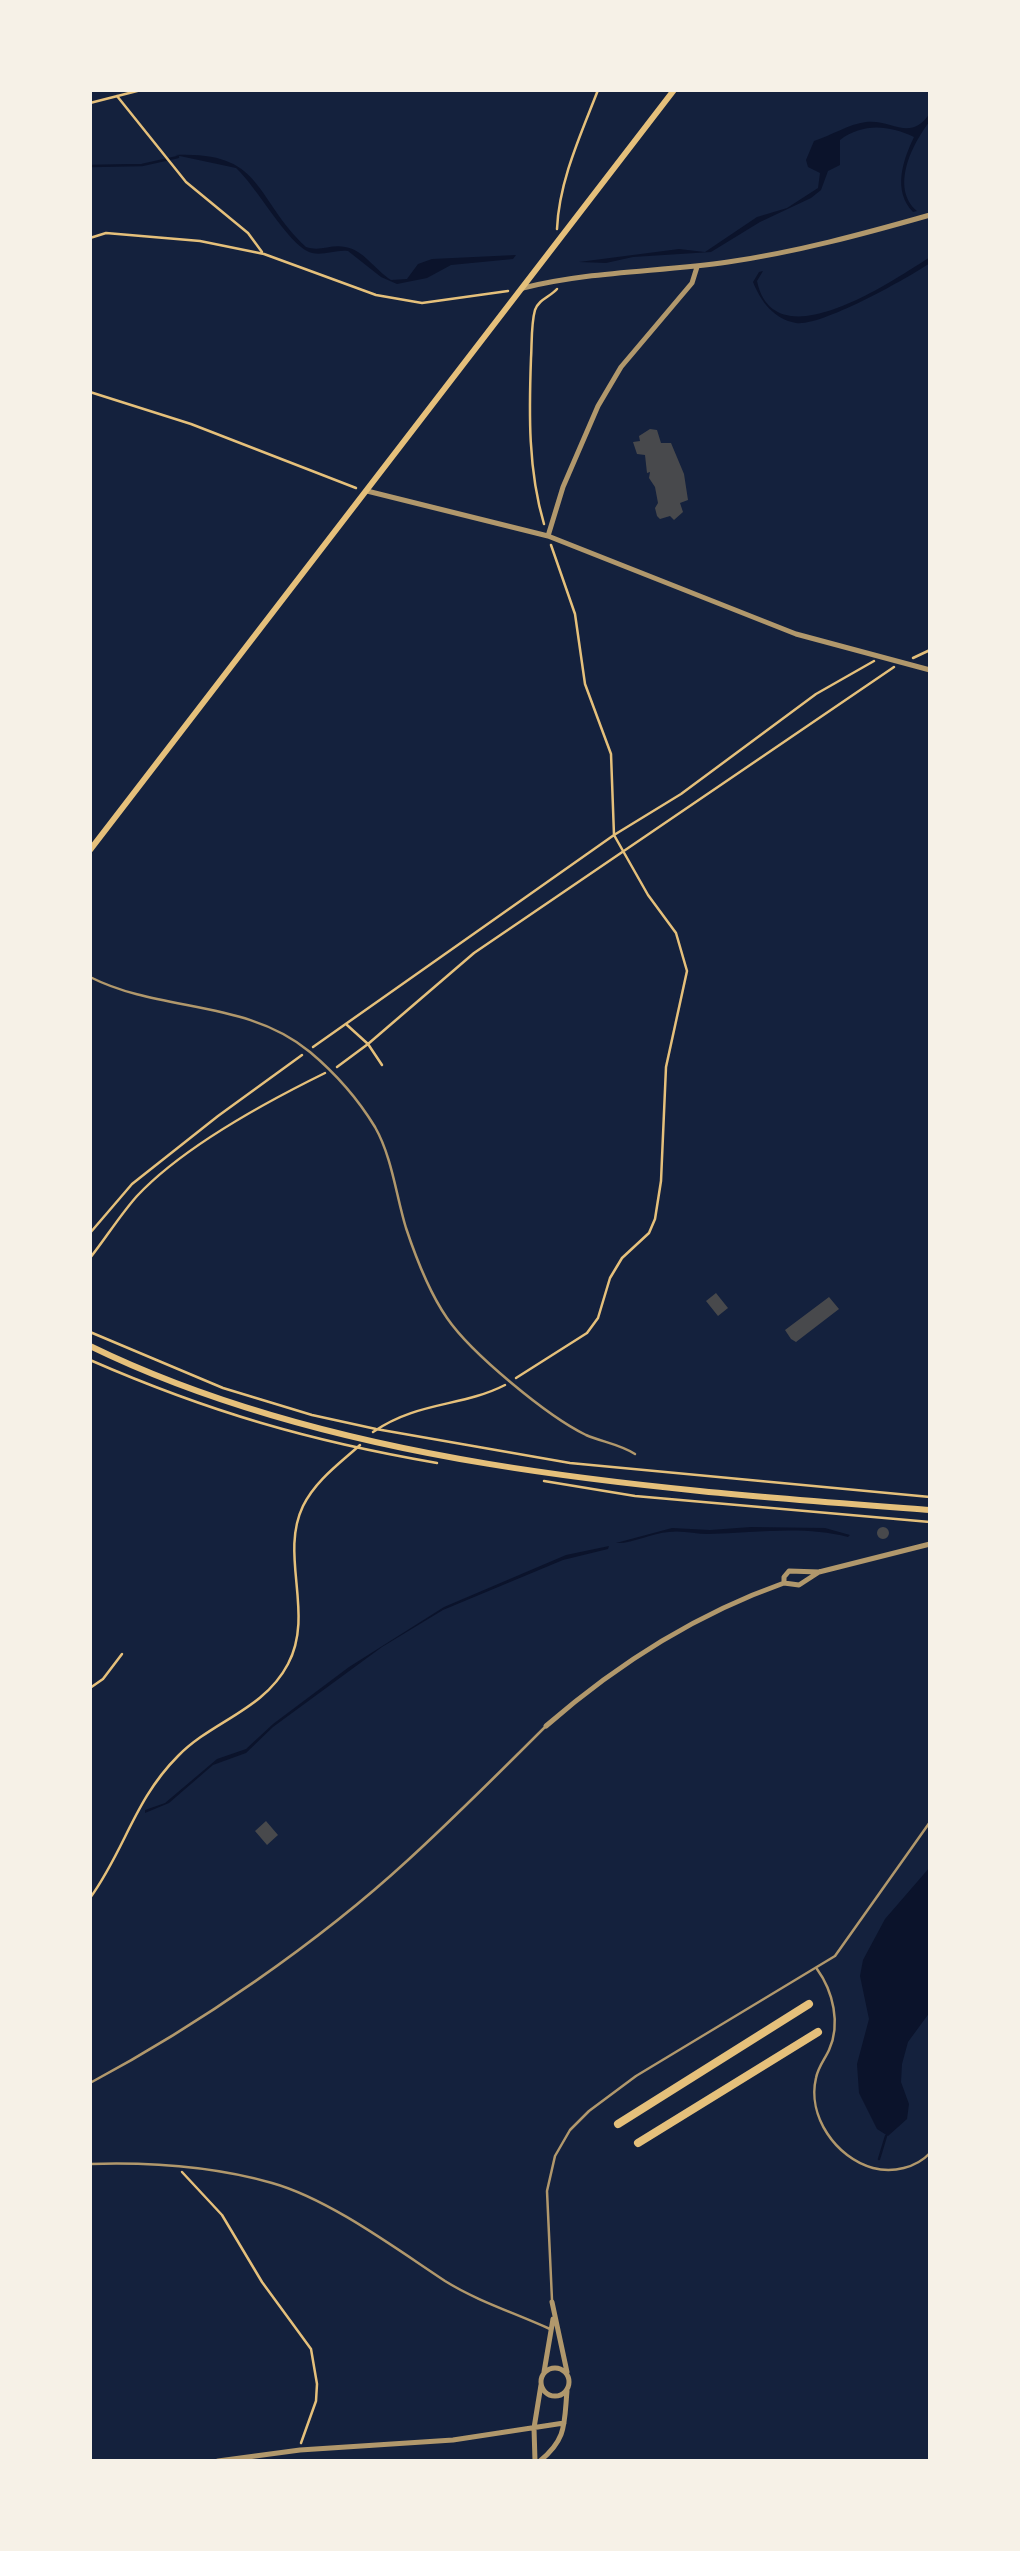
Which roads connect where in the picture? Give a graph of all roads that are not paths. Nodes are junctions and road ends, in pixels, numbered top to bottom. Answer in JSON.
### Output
{"nodes":[{"id":1,"x":674,"y":90,"type":"edge"},
{"id":2,"x":930,"y":216,"type":"edge"},
{"id":3,"x":698,"y":266,"type":"junction"},
{"id":4,"x":523,"y":288,"type":"junction"},
{"id":5,"x":367,"y":491,"type":"junction"},
{"id":6,"x":548,"y":536,"type":"junction"},
{"id":7,"x":930,"y":670,"type":"edge"},
{"id":8,"x":90,"y":850,"type":"edge"},
{"id":9,"x":90,"y":977,"type":"edge"},
{"id":10,"x":90,"y":1346,"type":"edge"},
{"id":11,"x":635,"y":1454,"type":"dead end"},
{"id":12,"x":930,"y":1510,"type":"edge"},
{"id":13,"x":930,"y":1544,"type":"edge"},
{"id":14,"x":819,"y":1572,"type":"junction"},
{"id":15,"x":784,"y":1583,"type":"junction"},
{"id":16,"x":546,"y":1726,"type":"joint"},
{"id":17,"x":930,"y":1822,"type":"edge"},
{"id":18,"x":816,"y":1968,"type":"junction"},
{"id":19,"x":809,"y":2004,"type":"dead end"},
{"id":20,"x":818,"y":2032,"type":"dead end"},
{"id":21,"x":90,"y":2083,"type":"edge"},
{"id":22,"x":618,"y":2124,"type":"dead end"},
{"id":23,"x":638,"y":2144,"type":"dead end"},
{"id":24,"x":930,"y":2153,"type":"edge"},
{"id":25,"x":90,"y":2164,"type":"edge"},
{"id":26,"x":552,"y":2302,"type":"joint"},
{"id":27,"x":553,"y":2316,"type":"junction"},
{"id":28,"x":550,"y":2329,"type":"junction"},
{"id":29,"x":544,"y":2374,"type":"junction"},
{"id":30,"x":568,"y":2375,"type":"junction"},
{"id":31,"x":541,"y":2382,"type":"junction"},
{"id":32,"x":568,"y":2388,"type":"junction"},
{"id":33,"x":564,"y":2423,"type":"junction"},
{"id":34,"x":534,"y":2428,"type":"junction"},
{"id":35,"x":218,"y":2461,"type":"edge"},
{"id":36,"x":537,"y":2461,"type":"edge"}],
"edges":[{"from":1,"to":4,"type":"main road"},
{"from":2,"to":3,"type":"street"},
{"from":3,"to":4,"type":"street"},
{"from":3,"to":6,"type":"street"},
{"from":4,"to":5,"type":"main road"},
{"from":5,"to":6,"type":"street"},
{"from":5,"to":8,"type":"main road"},
{"from":6,"to":7,"type":"street"},
{"from":9,"to":11,"type":"lane"},
{"from":10,"to":12,"type":"main road"},
{"from":13,"to":14,"type":"street"},
{"from":14,"to":15,"type":"street"},
{"from":14,"to":15,"type":"street"},
{"from":15,"to":16,"type":"street"},
{"from":16,"to":21,"type":"lane"},
{"from":17,"to":18,"type":"lane"},
{"from":18,"to":24,"type":"lane"},
{"from":18,"to":26,"type":"lane"},
{"from":19,"to":22,"type":"highway"},
{"from":20,"to":23,"type":"highway"},
{"from":25,"to":28,"type":"lane"},
{"from":26,"to":27,"type":"street"},
{"from":27,"to":28,"type":"street"},
{"from":27,"to":30,"type":"street"},
{"from":28,"to":29,"type":"street"},
{"from":29,"to":30,"type":"street"},
{"from":29,"to":31,"type":"street"},
{"from":30,"to":32,"type":"street"},
{"from":31,"to":32,"type":"street"},
{"from":31,"to":34,"type":"street"},
{"from":32,"to":33,"type":"street"},
{"from":33,"to":34,"type":"street"},
{"from":33,"to":36,"type":"street"},
{"from":34,"to":35,"type":"street"},
{"from":34,"to":36,"type":"street"}]}
